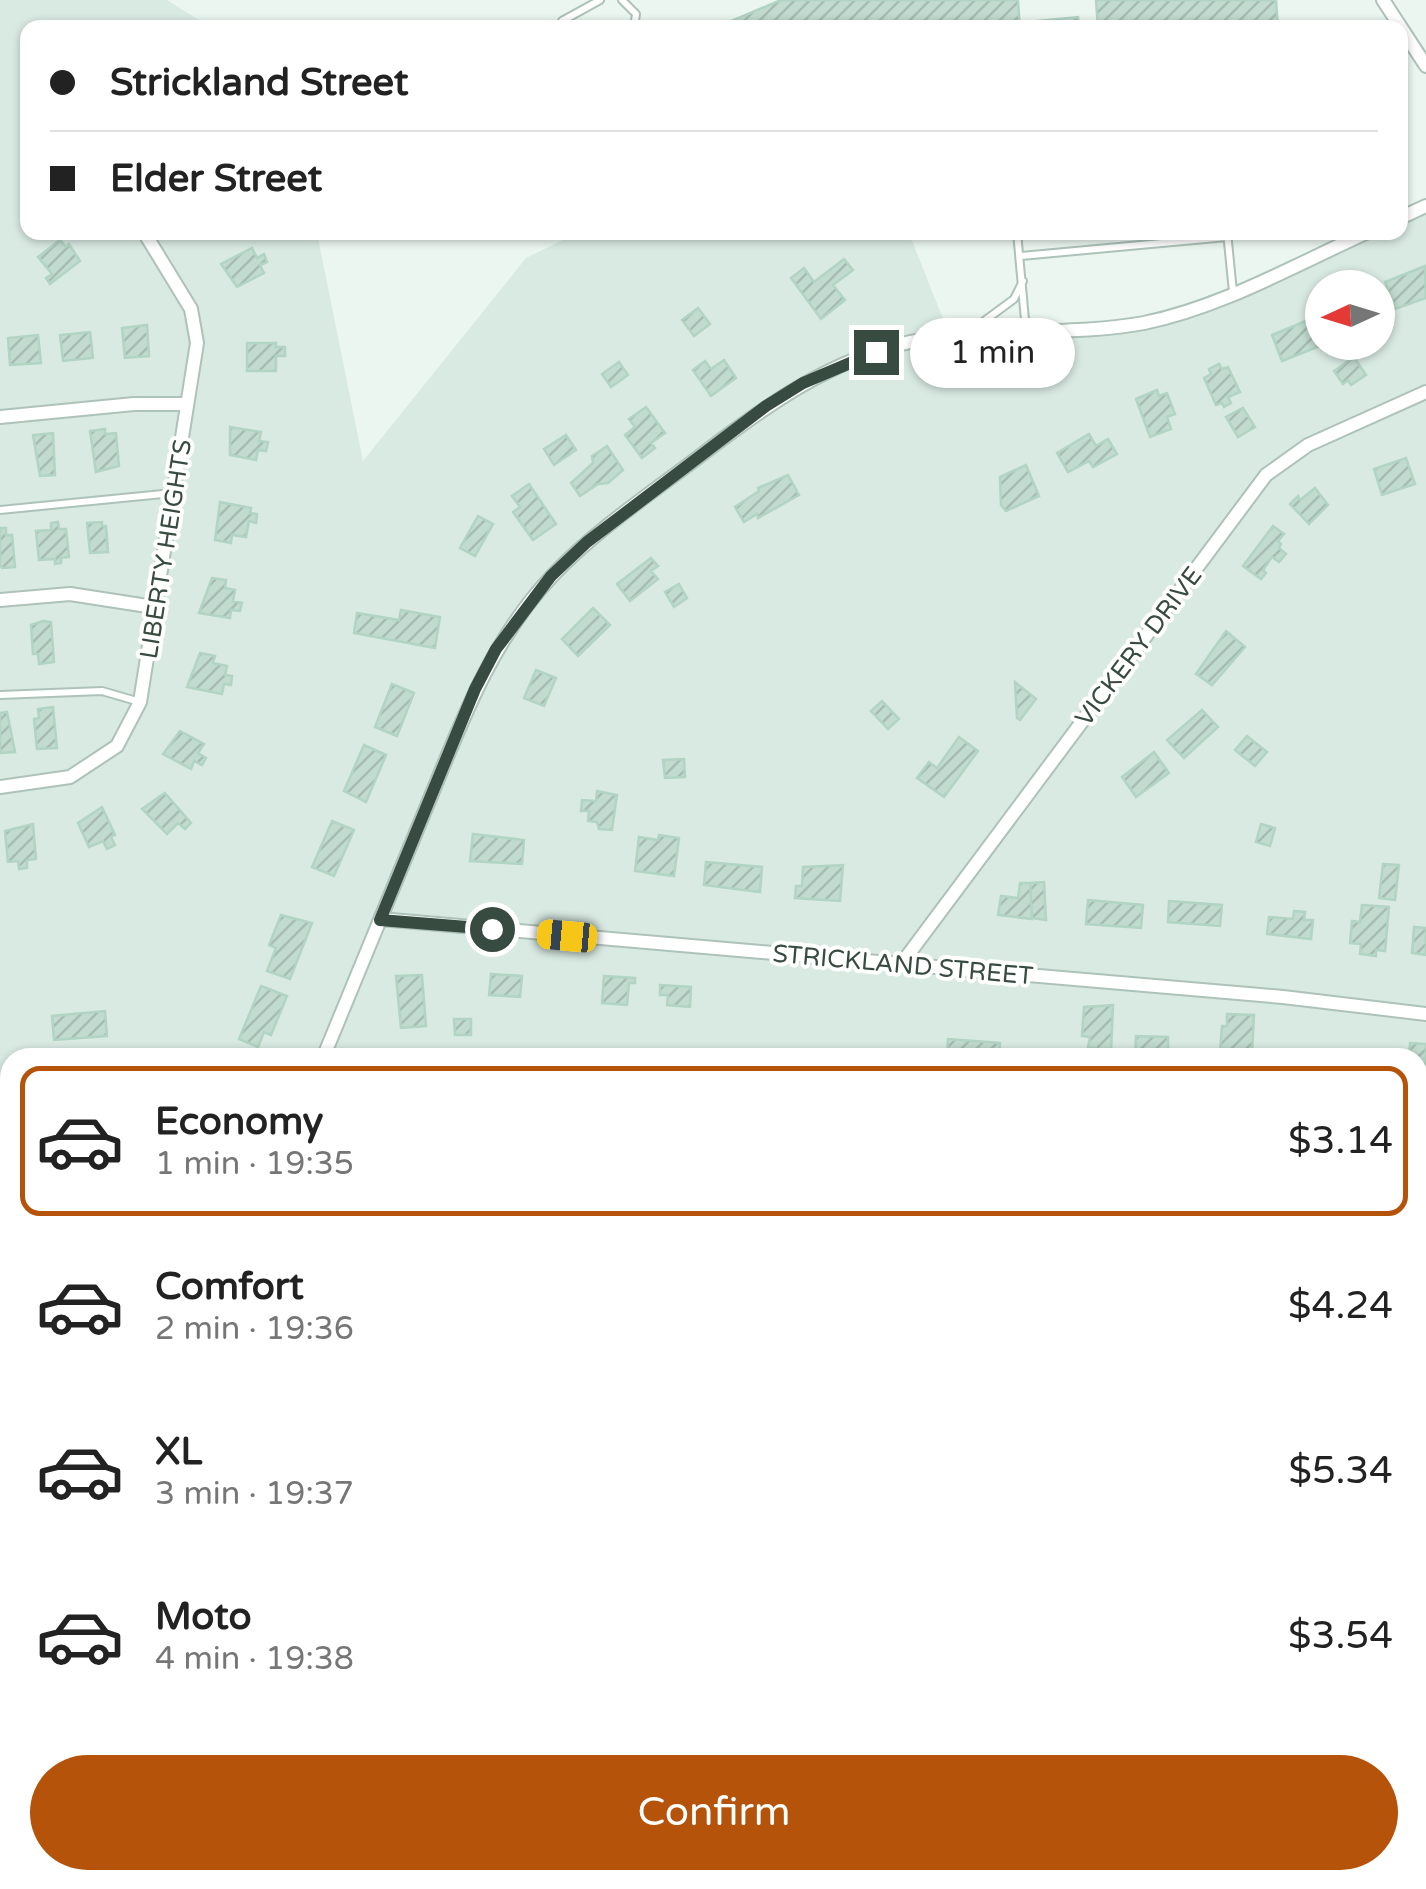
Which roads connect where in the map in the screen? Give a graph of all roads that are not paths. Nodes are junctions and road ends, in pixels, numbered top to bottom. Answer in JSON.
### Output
{"nodes":[{"id":1,"x":600,"y":0,"type":"edge"},
{"id":2,"x":622,"y":0,"type":"edge"},
{"id":3,"x":564,"y":20,"type":"edge"},
{"id":4,"x":635,"y":20,"type":"edge"},
{"id":5,"x":1408,"y":38,"type":"edge"},
{"id":6,"x":1426,"y":66,"type":"edge"},
{"id":7,"x":149,"y":240,"type":"edge"},
{"id":8,"x":1018,"y":240,"type":"edge"},
{"id":9,"x":1178,"y":240,"type":"edge"},
{"id":10,"x":1228,"y":240,"type":"edge"},
{"id":11,"x":1351,"y":240,"type":"edge"},
{"id":12,"x":1020,"y":256,"type":"junction"},
{"id":13,"x":1023,"y":280,"type":"junction"},
{"id":14,"x":1233,"y":294,"type":"junction"},
{"id":15,"x":1026,"y":332,"type":"junction"},
{"id":16,"x":967,"y":334,"type":"junction"},
{"id":17,"x":1426,"y":392,"type":"edge"},
{"id":18,"x":187,"y":404,"type":"junction"},
{"id":19,"x":0,"y":417,"type":"edge"},
{"id":20,"x":172,"y":493,"type":"junction"},
{"id":21,"x":0,"y":510,"type":"edge"},
{"id":22,"x":0,"y":600,"type":"edge"},
{"id":23,"x":154,"y":607,"type":"junction"},
{"id":24,"x":0,"y":695,"type":"edge"},
{"id":25,"x":140,"y":702,"type":"junction"},
{"id":26,"x":0,"y":787,"type":"edge"},
{"id":27,"x":380,"y":920,"type":"junction"},
{"id":28,"x":905,"y":964,"type":"junction"},
{"id":29,"x":1426,"y":1014,"type":"edge"},
{"id":30,"x":327,"y":1048,"type":"edge"}],
"edges":[{"from":1,"to":3,"type":"lane"},
{"from":2,"to":4,"type":"lane"},
{"from":5,"to":6,"type":"street"},
{"from":7,"to":18,"type":"street","name":"LIBERTY HEIGHTS"},
{"from":8,"to":12,"type":"lane"},
{"from":9,"to":12,"type":"lane"},
{"from":10,"to":14,"type":"lane"},
{"from":11,"to":14,"type":"street"},
{"from":12,"to":13,"type":"lane"},
{"from":13,"to":15,"type":"lane"},
{"from":13,"to":16,"type":"lane"},
{"from":14,"to":15,"type":"street"},
{"from":15,"to":16,"type":"street"},
{"from":16,"to":27,"type":"street"},
{"from":17,"to":28,"type":"street","name":"VICKERY DRIVE"},
{"from":18,"to":19,"type":"street"},
{"from":18,"to":20,"type":"street","name":"LIBERTY HEIGHTS"},
{"from":20,"to":21,"type":"lane"},
{"from":20,"to":23,"type":"street","name":"LIBERTY HEIGHTS"},
{"from":22,"to":23,"type":"street"},
{"from":23,"to":25,"type":"street","name":"LIBERTY HEIGHTS"},
{"from":24,"to":25,"type":"lane"},
{"from":25,"to":26,"type":"street","name":"LIBERTY HEIGHTS"},
{"from":27,"to":28,"type":"street","name":"STRICKLAND STREET"},
{"from":27,"to":30,"type":"street"},
{"from":28,"to":29,"type":"street","name":"STRICKLAND STREET"}]}
